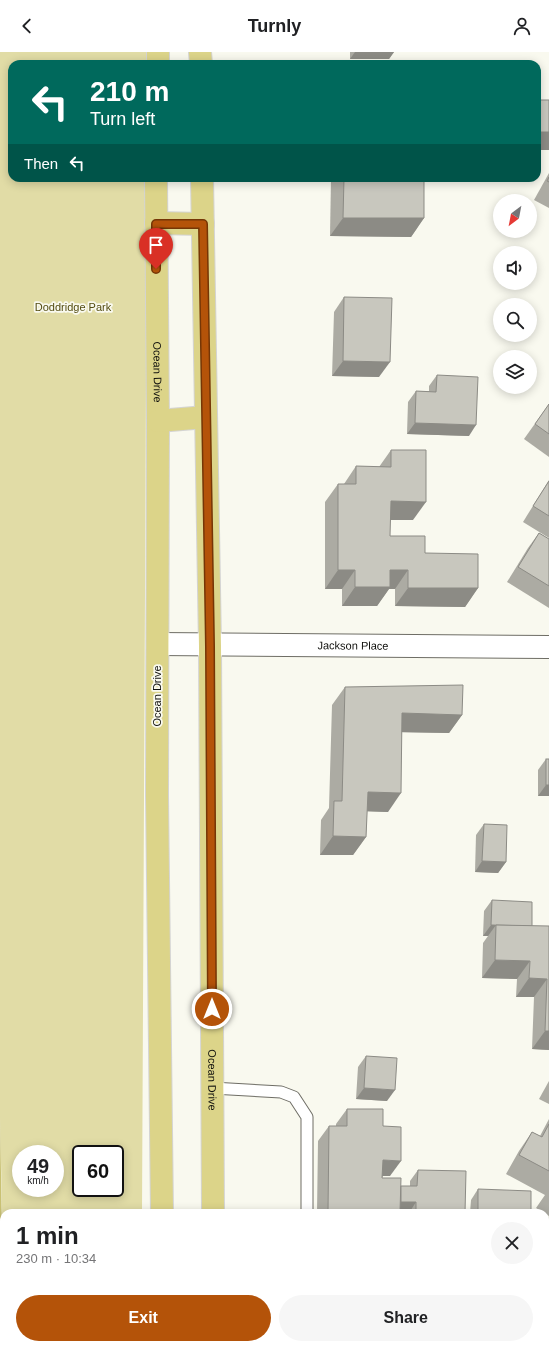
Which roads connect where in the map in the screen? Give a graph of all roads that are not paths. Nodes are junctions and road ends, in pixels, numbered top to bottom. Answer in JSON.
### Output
{"nodes":[{"id":1,"x":156,"y":182,"type":"edge"},
{"id":2,"x":202,"y":182,"type":"edge"},
{"id":3,"x":156,"y":224,"type":"junction"},
{"id":4,"x":203,"y":224,"type":"junction"},
{"id":5,"x":206,"y":417,"type":"junction"},
{"id":6,"x":158,"y":421,"type":"junction"},
{"id":7,"x":158,"y":644,"type":"junction"},
{"id":8,"x":210,"y":646,"type":"junction"},
{"id":9,"x":549,"y":647,"type":"edge"},
{"id":10,"x":212,"y":1088,"type":"junction"},
{"id":11,"x":162,"y":1209,"type":"edge"},
{"id":12,"x":213,"y":1209,"type":"edge"},
{"id":13,"x":307,"y":1209,"type":"edge"}],
"edges":[{"from":1,"to":3,"type":"main road","name":"Ocean Drive"},
{"from":2,"to":4,"type":"main road","name":"Ocean Drive"},
{"from":3,"to":4,"type":"main road"},
{"from":3,"to":6,"type":"main road","name":"Ocean Drive"},
{"from":4,"to":5,"type":"main road","name":"Ocean Drive"},
{"from":5,"to":6,"type":"main road"},
{"from":5,"to":8,"type":"main road","name":"Ocean Drive"},
{"from":6,"to":7,"type":"main road","name":"Ocean Drive"},
{"from":7,"to":8,"type":"street","name":"Jackson Place"},
{"from":7,"to":11,"type":"main road","name":"Ocean Drive"},
{"from":8,"to":9,"type":"street","name":"Jackson Place"},
{"from":8,"to":10,"type":"main road","name":"Ocean Drive"},
{"from":10,"to":12,"type":"main road","name":"Ocean Drive"},
{"from":10,"to":13,"type":"lane"}]}
